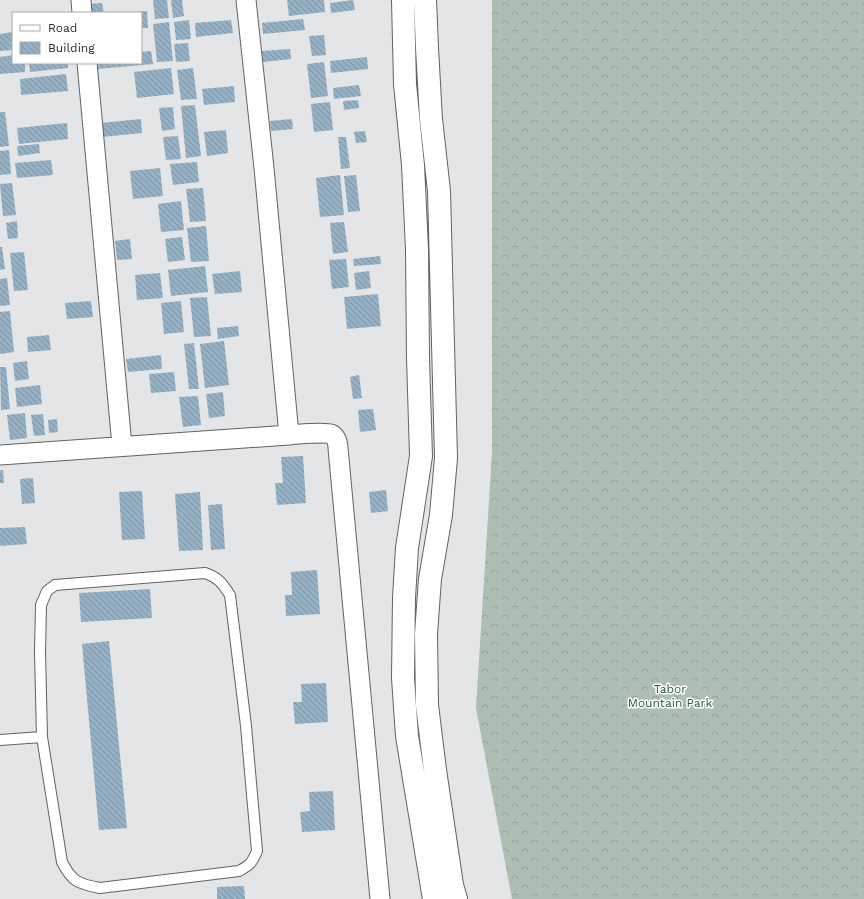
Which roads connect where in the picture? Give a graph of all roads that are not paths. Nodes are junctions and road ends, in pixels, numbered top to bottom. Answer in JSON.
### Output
{"nodes":[{"id":1,"x":81,"y":0,"type":"edge"},
{"id":2,"x":246,"y":0,"type":"edge"},
{"id":3,"x":402,"y":0,"type":"edge"},
{"id":4,"x":426,"y":0,"type":"edge"},
{"id":5,"x":82,"y":12,"type":"edge"},
{"id":6,"x":87,"y":64,"type":"edge"},
{"id":7,"x":289,"y":435,"type":"junction"},
{"id":8,"x":122,"y":446,"type":"junction"},
{"id":9,"x":0,"y":455,"type":"edge"},
{"id":10,"x":42,"y":737,"type":"junction"},
{"id":11,"x":0,"y":740,"type":"edge"},
{"id":12,"x":380,"y":899,"type":"edge"},
{"id":13,"x":434,"y":899,"type":"edge"},
{"id":14,"x":456,"y":899,"type":"edge"}],
"edges":[{"from":1,"to":5,"type":"street"},
{"from":2,"to":7,"type":"street"},
{"from":3,"to":13,"type":"street"},
{"from":4,"to":14,"type":"street"},
{"from":6,"to":8,"type":"street"},
{"from":7,"to":8,"type":"street"},
{"from":7,"to":12,"type":"street"},
{"from":8,"to":9,"type":"street"},
{"from":10,"to":10,"type":"lane"},
{"from":10,"to":11,"type":"lane"}]}
